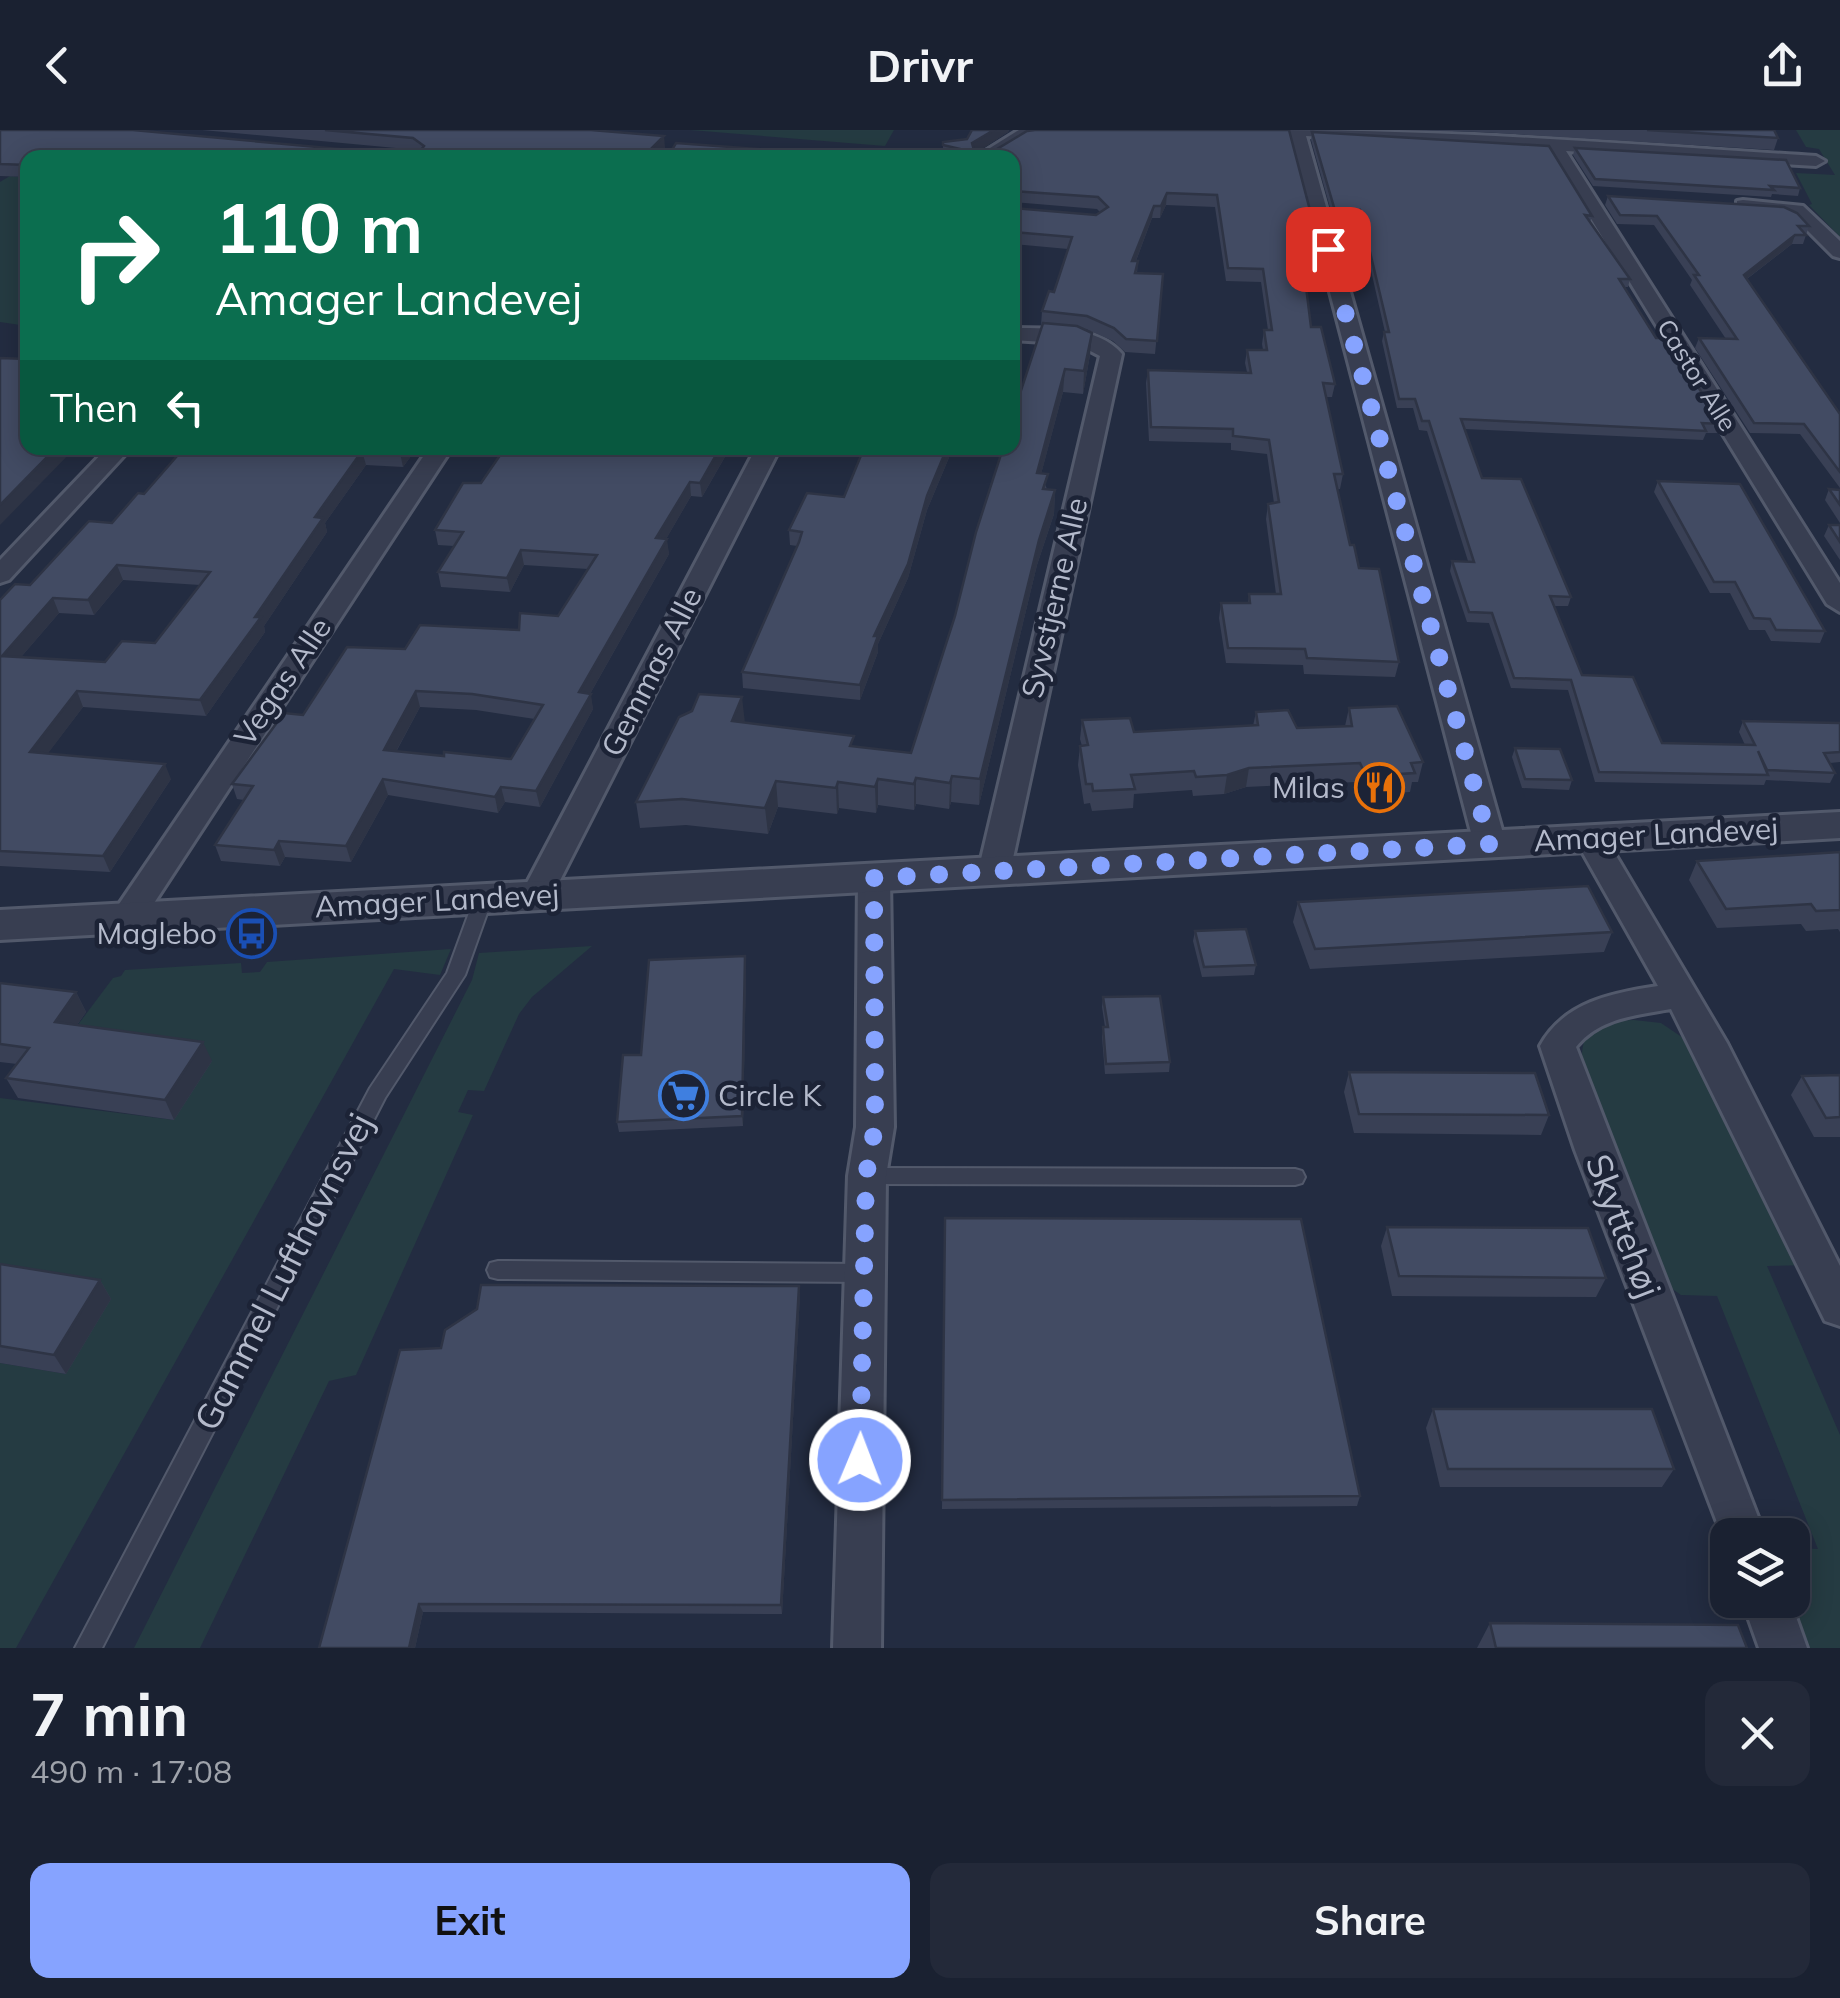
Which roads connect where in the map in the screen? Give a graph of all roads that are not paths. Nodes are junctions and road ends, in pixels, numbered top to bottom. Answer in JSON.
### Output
{"nodes":[{"id":1,"x":1031,"y":130,"type":"edge"},
{"id":2,"x":1288,"y":130,"type":"edge"},
{"id":3,"x":1296,"y":130,"type":"edge"},
{"id":4,"x":1554,"y":145,"type":"junction"},
{"id":5,"x":996,"y":150,"type":"edge"},
{"id":6,"x":1816,"y":161,"type":"dead end"},
{"id":7,"x":1731,"y":204,"type":"edge"},
{"id":8,"x":1840,"y":252,"type":"edge"},
{"id":9,"x":1020,"y":335,"type":"edge"},
{"id":10,"x":112,"y":455,"type":"edge"},
{"id":11,"x":435,"y":455,"type":"edge"},
{"id":12,"x":764,"y":455,"type":"edge"},
{"id":13,"x":0,"y":574,"type":"edge"},
{"id":14,"x":1840,"y":604,"type":"edge"},
{"id":15,"x":1840,"y":825,"type":"edge"},
{"id":16,"x":1591,"y":839,"type":"junction"},
{"id":17,"x":1490,"y":844,"type":"junction"},
{"id":18,"x":994,"y":872,"type":"junction"},
{"id":19,"x":874,"y":878,"type":"junction"},
{"id":20,"x":536,"y":896,"type":"junction"},
{"id":21,"x":482,"y":900,"type":"junction"},
{"id":22,"x":128,"y":918,"type":"junction"},
{"id":23,"x":0,"y":925,"type":"edge"},
{"id":24,"x":1681,"y":994,"type":"junction"},
{"id":25,"x":866,"y":1176,"type":"junction"},
{"id":26,"x":1295,"y":1177,"type":"dead end"},
{"id":27,"x":498,"y":1270,"type":"dead end"},
{"id":28,"x":864,"y":1273,"type":"junction"},
{"id":29,"x":1840,"y":1308,"type":"edge"},
{"id":30,"x":1735,"y":1518,"type":"edge"},
{"id":31,"x":1772,"y":1618,"type":"edge"},
{"id":32,"x":88,"y":1648,"type":"edge"},
{"id":33,"x":856,"y":1648,"type":"edge"},
{"id":34,"x":1783,"y":1648,"type":"edge"}],
"edges":[{"from":1,"to":5,"type":"street"},
{"from":2,"to":3,"type":"street"},
{"from":3,"to":4,"type":"street"},
{"from":3,"to":17,"type":"street"},
{"from":4,"to":6,"type":"street"},
{"from":4,"to":14,"type":"street","name":"Castor Alle"},
{"from":7,"to":8,"type":"street"},
{"from":9,"to":18,"type":"street","name":"Syvstjerne Alle"},
{"from":10,"to":13,"type":"street"},
{"from":11,"to":22,"type":"street","name":"Vegas Alle"},
{"from":12,"to":20,"type":"street","name":"Gemmas Alle"},
{"from":15,"to":16,"type":"street","name":"Amager Landevej"},
{"from":16,"to":17,"type":"street","name":"Amager Landevej"},
{"from":16,"to":24,"type":"street"},
{"from":17,"to":18,"type":"street","name":"Amager Landevej"},
{"from":18,"to":19,"type":"street","name":"Amager Landevej"},
{"from":19,"to":20,"type":"street","name":"Amager Landevej"},
{"from":19,"to":25,"type":"street"},
{"from":20,"to":21,"type":"street","name":"Amager Landevej"},
{"from":21,"to":22,"type":"street","name":"Amager Landevej"},
{"from":21,"to":32,"type":"lane","name":"Gammel Lufthavnsvej"},
{"from":22,"to":23,"type":"street","name":"Amager Landevej"},
{"from":24,"to":29,"type":"street"},
{"from":24,"to":30,"type":"street","name":"Skyttehøj"},
{"from":25,"to":26,"type":"lane"},
{"from":25,"to":28,"type":"street"},
{"from":27,"to":28,"type":"lane"},
{"from":28,"to":33,"type":"street"},
{"from":31,"to":34,"type":"street"}]}
